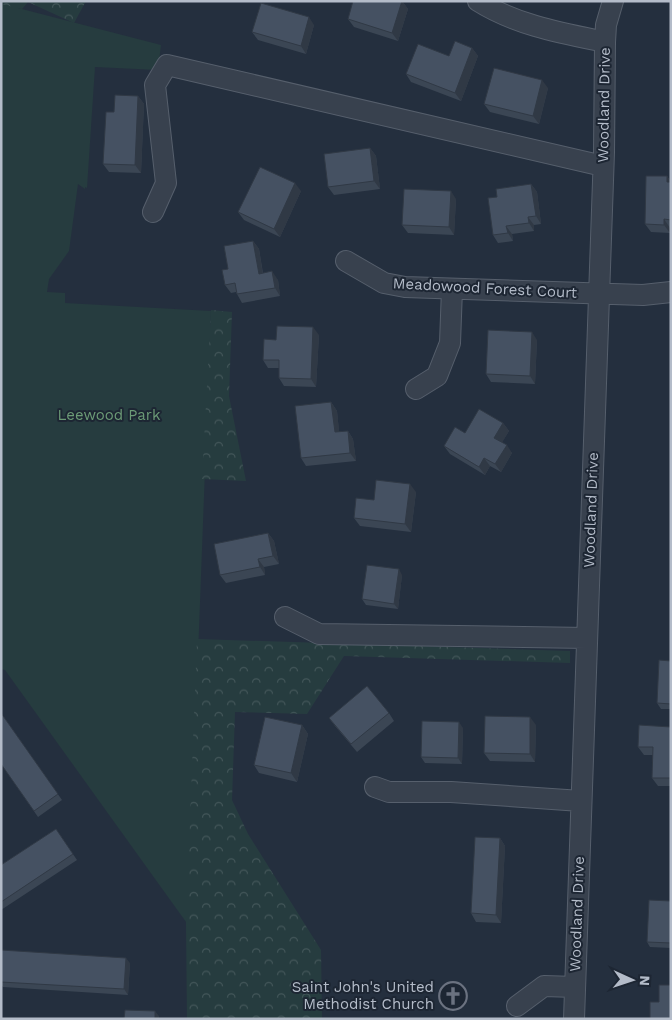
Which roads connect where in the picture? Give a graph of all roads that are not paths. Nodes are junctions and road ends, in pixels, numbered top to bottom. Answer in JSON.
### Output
{"nodes":[{"id":1,"x":478,"y":1,"type":"edge"},
{"id":2,"x":613,"y":1,"type":"edge"},
{"id":3,"x":605,"y":42,"type":"junction"},
{"id":4,"x":603,"y":166,"type":"junction"},
{"id":5,"x":153,"y":212,"type":"dead end"},
{"id":6,"x":346,"y":261,"type":"dead end"},
{"id":7,"x":452,"y":289,"type":"junction"},
{"id":8,"x":599,"y":292,"type":"junction"},
{"id":9,"x":671,"y":292,"type":"edge"},
{"id":10,"x":416,"y":389,"type":"dead end"},
{"id":11,"x":286,"y":617,"type":"dead end"},
{"id":12,"x":587,"y":638,"type":"junction"},
{"id":13,"x":375,"y":786,"type":"dead end"},
{"id":14,"x":581,"y":801,"type":"junction"},
{"id":15,"x":575,"y":987,"type":"junction"},
{"id":16,"x":516,"y":1006,"type":"dead end"},
{"id":17,"x":574,"y":1019,"type":"edge"}],
"edges":[{"from":1,"to":3,"type":"street"},
{"from":2,"to":3,"type":"street","name":"Woodland Drive"},
{"from":3,"to":4,"type":"street","name":"Woodland Drive"},
{"from":4,"to":5,"type":"street"},
{"from":4,"to":8,"type":"street","name":"Woodland Drive"},
{"from":6,"to":7,"type":"street","name":"Meadowood Forest Court"},
{"from":7,"to":8,"type":"street","name":"Meadowood Forest Court"},
{"from":7,"to":10,"type":"street"},
{"from":8,"to":9,"type":"street","name":"Meadowood Forest Court"},
{"from":8,"to":12,"type":"street","name":"Woodland Drive"},
{"from":11,"to":12,"type":"street"},
{"from":12,"to":14,"type":"street","name":"Woodland Drive"},
{"from":13,"to":14,"type":"street"},
{"from":14,"to":15,"type":"street","name":"Woodland Drive"},
{"from":15,"to":16,"type":"street"},
{"from":15,"to":17,"type":"street","name":"Woodland Drive"}]}
